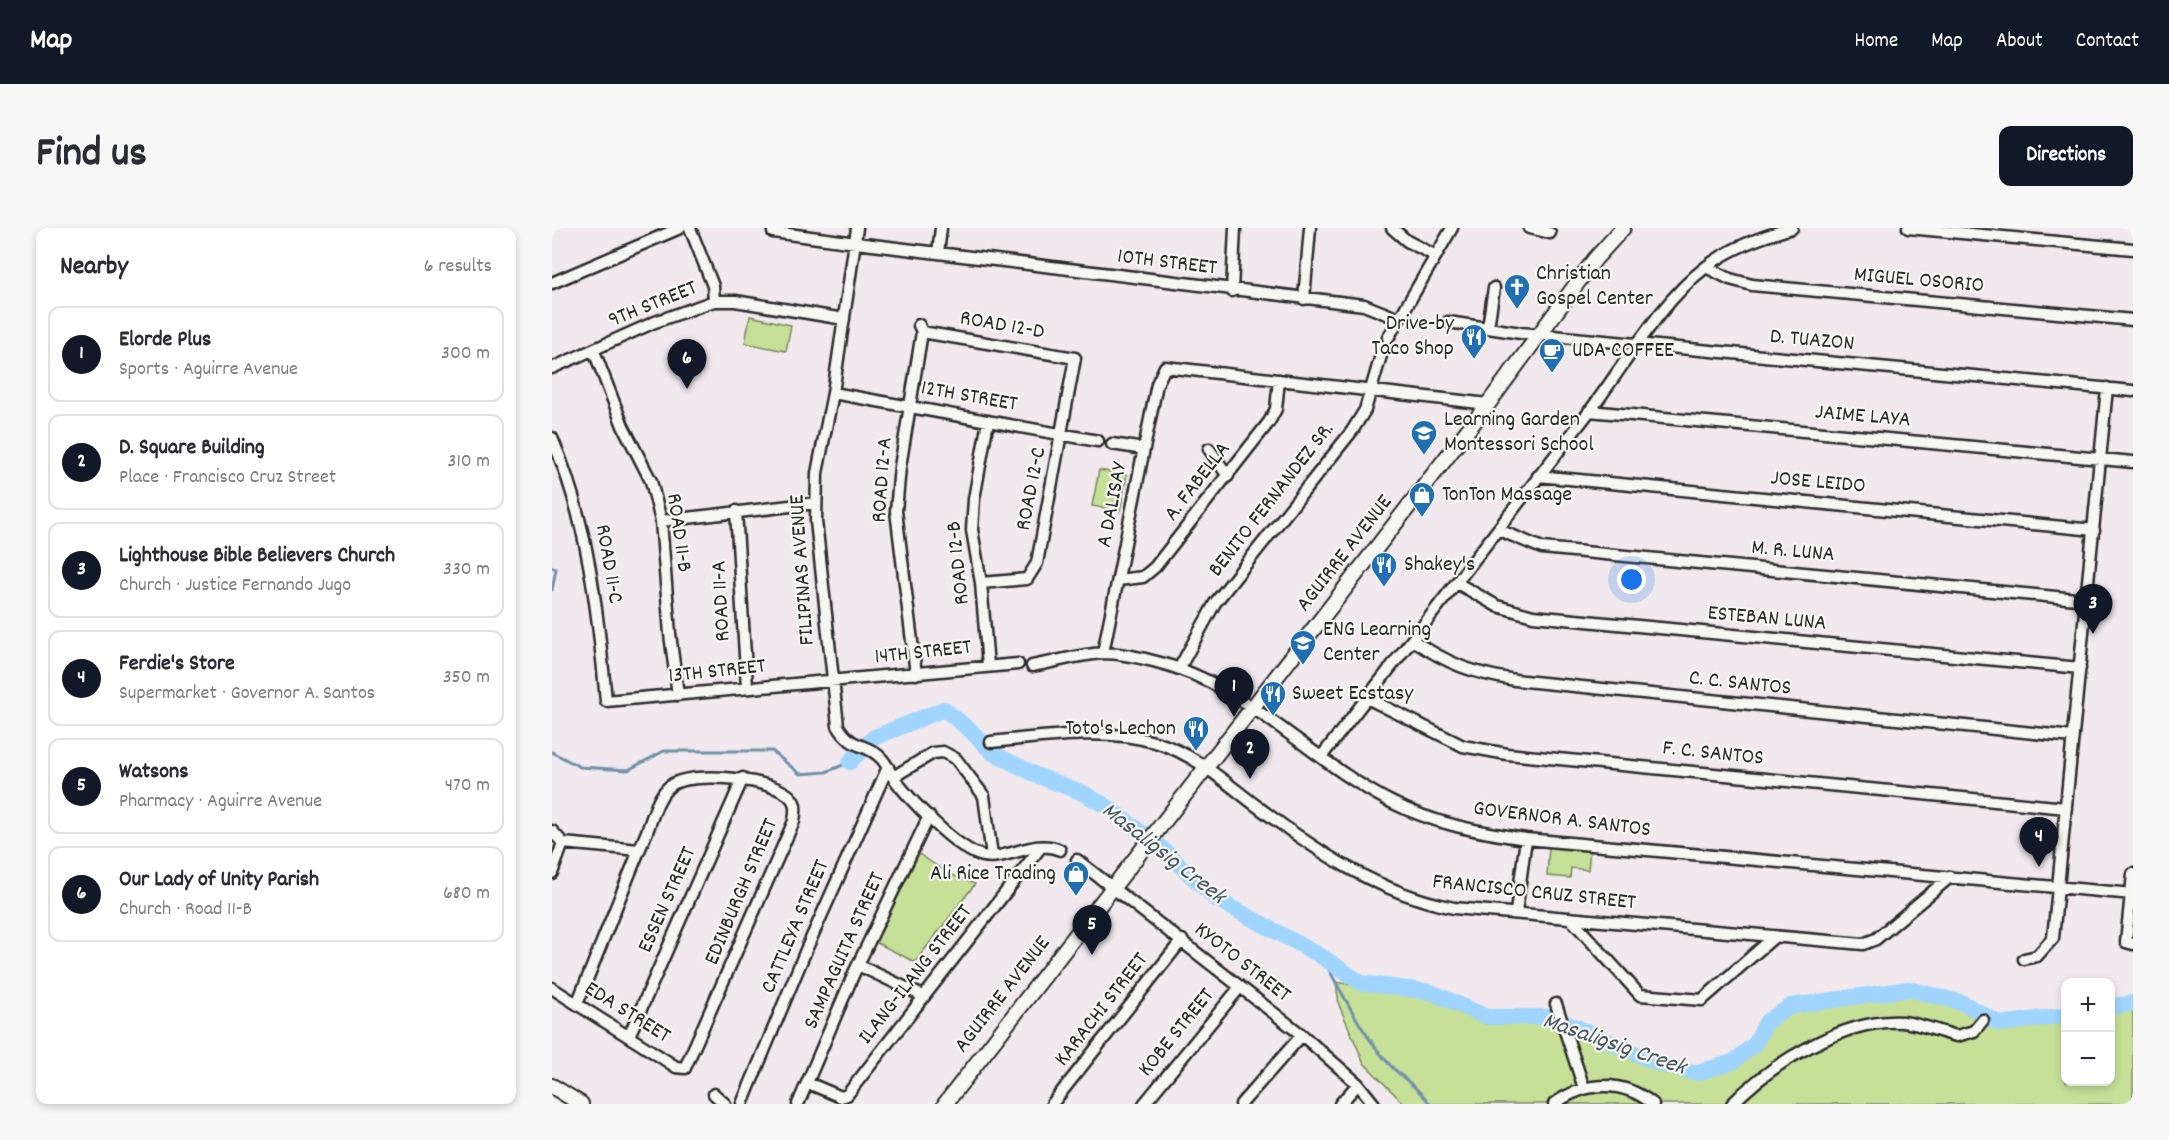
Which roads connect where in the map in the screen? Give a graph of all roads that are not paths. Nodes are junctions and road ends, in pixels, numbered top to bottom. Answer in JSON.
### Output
{"nodes":[{"id":1,"x":680,"y":228,"type":"edge"},
{"id":2,"x":690,"y":228,"type":"edge"},
{"id":3,"x":773,"y":228,"type":"edge"},
{"id":4,"x":856,"y":228,"type":"edge"},
{"id":5,"x":941,"y":228,"type":"edge"},
{"id":6,"x":1235,"y":228,"type":"edge"},
{"id":7,"x":1310,"y":228,"type":"edge"},
{"id":8,"x":1392,"y":228,"type":"edge"},
{"id":9,"x":1452,"y":228,"type":"edge"},
{"id":10,"x":1528,"y":228,"type":"edge"},
{"id":11,"x":1623,"y":228,"type":"edge"},
{"id":12,"x":1792,"y":228,"type":"edge"},
{"id":13,"x":1908,"y":228,"type":"edge"},
{"id":14,"x":1550,"y":233,"type":"dead end"},
{"id":15,"x":856,"y":243,"type":"junction"},
{"id":16,"x":2133,"y":249,"type":"edge"},
{"id":17,"x":938,"y":253,"type":"junction"},
{"id":18,"x":1436,"y":256,"type":"junction"},
{"id":19,"x":1706,"y":267,"type":"junction"},
{"id":20,"x":552,"y":283,"type":"edge"},
{"id":21,"x":1494,"y":288,"type":"dead end"},
{"id":22,"x":1232,"y":291,"type":"junction"},
{"id":23,"x":1304,"y":299,"type":"junction"},
{"id":24,"x":714,"y":300,"type":"junction"},
{"id":25,"x":844,"y":319,"type":"junction"},
{"id":26,"x":1399,"y":319,"type":"junction"},
{"id":27,"x":2133,"y":320,"type":"edge"},
{"id":28,"x":1448,"y":322,"type":"dead end"},
{"id":29,"x":1488,"y":327,"type":"junction"},
{"id":30,"x":920,"y":329,"type":"joint"},
{"id":31,"x":1540,"y":335,"type":"junction"},
{"id":32,"x":1388,"y":338,"type":"dead end"},
{"id":33,"x":1640,"y":344,"type":"junction"},
{"id":34,"x":594,"y":351,"type":"junction"},
{"id":35,"x":1382,"y":352,"type":"dead end"},
{"id":36,"x":1075,"y":358,"type":"joint"},
{"id":37,"x":552,"y":368,"type":"edge"},
{"id":38,"x":1279,"y":380,"type":"junction"},
{"id":39,"x":2107,"y":388,"type":"junction"},
{"id":40,"x":1369,"y":390,"type":"junction"},
{"id":41,"x":2133,"y":391,"type":"edge"},
{"id":42,"x":832,"y":393,"type":"junction"},
{"id":43,"x":1488,"y":404,"type":"junction"},
{"id":44,"x":910,"y":406,"type":"junction"},
{"id":45,"x":1589,"y":411,"type":"junction"},
{"id":46,"x":988,"y":421,"type":"junction"},
{"id":47,"x":1062,"y":434,"type":"junction"},
{"id":48,"x":552,"y":438,"type":"edge"},
{"id":49,"x":1098,"y":441,"type":"dead end"},
{"id":50,"x":1112,"y":444,"type":"dead end"},
{"id":51,"x":1144,"y":449,"type":"junction"},
{"id":52,"x":1209,"y":449,"type":"dead end"},
{"id":53,"x":2100,"y":459,"type":"junction"},
{"id":54,"x":2133,"y":462,"type":"edge"},
{"id":55,"x":1228,"y":476,"type":"junction"},
{"id":56,"x":1538,"y":476,"type":"junction"},
{"id":57,"x":816,"y":503,"type":"junction"},
{"id":58,"x":736,"y":511,"type":"junction"},
{"id":59,"x":661,"y":521,"type":"junction"},
{"id":60,"x":1499,"y":530,"type":"junction"},
{"id":61,"x":2094,"y":530,"type":"junction"},
{"id":62,"x":1118,"y":580,"type":"junction"},
{"id":63,"x":981,"y":583,"type":"junction"},
{"id":64,"x":1457,"y":583,"type":"junction"},
{"id":65,"x":2087,"y":600,"type":"junction"},
{"id":66,"x":1412,"y":640,"type":"junction"},
{"id":67,"x":1103,"y":653,"type":"junction"},
{"id":68,"x":1018,"y":664,"type":"dead end"},
{"id":69,"x":988,"y":666,"type":"junction"},
{"id":70,"x":1032,"y":666,"type":"dead end"},
{"id":71,"x":1179,"y":667,"type":"junction"},
{"id":72,"x":2080,"y":668,"type":"junction"},
{"id":73,"x":916,"y":674,"type":"junction"},
{"id":74,"x":832,"y":681,"type":"junction"},
{"id":75,"x":747,"y":687,"type":"junction"},
{"id":76,"x":678,"y":695,"type":"junction"},
{"id":77,"x":1367,"y":698,"type":"junction"},
{"id":78,"x":606,"y":701,"type":"joint"},
{"id":79,"x":1253,"y":706,"type":"junction"},
{"id":80,"x":2073,"y":737,"type":"junction"},
{"id":81,"x":991,"y":742,"type":"dead end"},
{"id":82,"x":1321,"y":757,"type":"junction"},
{"id":83,"x":1205,"y":768,"type":"junction"},
{"id":84,"x":890,"y":772,"type":"junction"},
{"id":85,"x":742,"y":778,"type":"junction"},
{"id":86,"x":2066,"y":808,"type":"junction"},
{"id":87,"x":929,"y":816,"type":"junction"},
{"id":88,"x":552,"y":831,"type":"edge"},
{"id":89,"x":1526,"y":838,"type":"junction"},
{"id":90,"x":563,"y":843,"type":"junction"},
{"id":91,"x":1041,"y":847,"type":"junction"},
{"id":92,"x":639,"y":850,"type":"junction"},
{"id":93,"x":1060,"y":850,"type":"dead end"},
{"id":94,"x":992,"y":856,"type":"junction"},
{"id":95,"x":1077,"y":860,"type":"dead end"},
{"id":96,"x":552,"y":873,"type":"edge"},
{"id":97,"x":2133,"y":874,"type":"edge"},
{"id":98,"x":1950,"y":877,"type":"junction"},
{"id":99,"x":1113,"y":886,"type":"junction"},
{"id":100,"x":2058,"y":887,"type":"junction"},
{"id":101,"x":2132,"y":894,"type":"edge"},
{"id":102,"x":1516,"y":912,"type":"junction"},
{"id":103,"x":1570,"y":918,"type":"junction"},
{"id":104,"x":1774,"y":938,"type":"junction"},
{"id":105,"x":1182,"y":940,"type":"junction"},
{"id":106,"x":2133,"y":944,"type":"edge"},
{"id":107,"x":2024,"y":959,"type":"dead end"},
{"id":108,"x":858,"y":965,"type":"junction"},
{"id":109,"x":1240,"y":987,"type":"junction"},
{"id":110,"x":552,"y":988,"type":"edge"},
{"id":111,"x":923,"y":996,"type":"junction"},
{"id":112,"x":577,"y":1004,"type":"junction"},
{"id":113,"x":1558,"y":1008,"type":"dead end"},
{"id":114,"x":1983,"y":1020,"type":"dead end"},
{"id":115,"x":1302,"y":1035,"type":"junction"},
{"id":116,"x":629,"y":1036,"type":"junction"},
{"id":117,"x":683,"y":1069,"type":"joint"},
{"id":118,"x":808,"y":1083,"type":"junction"},
{"id":119,"x":1358,"y":1084,"type":"junction"},
{"id":120,"x":552,"y":1086,"type":"edge"},
{"id":121,"x":1584,"y":1088,"type":"junction"},
{"id":122,"x":714,"y":1094,"type":"dead end"},
{"id":123,"x":581,"y":1104,"type":"edge"},
{"id":124,"x":725,"y":1104,"type":"edge"},
{"id":125,"x":742,"y":1104,"type":"edge"},
{"id":126,"x":798,"y":1104,"type":"edge"},
{"id":127,"x":945,"y":1104,"type":"edge"},
{"id":128,"x":1052,"y":1104,"type":"edge"},
{"id":129,"x":1144,"y":1104,"type":"edge"},
{"id":130,"x":1241,"y":1104,"type":"edge"},
{"id":131,"x":1340,"y":1104,"type":"edge"},
{"id":132,"x":1374,"y":1104,"type":"edge"},
{"id":133,"x":1554,"y":1104,"type":"edge"},
{"id":134,"x":1653,"y":1104,"type":"edge"},
{"id":135,"x":1732,"y":1104,"type":"edge"}],
"edges":[{"from":1,"to":20,"type":"street"},
{"from":2,"to":24,"type":"street"},
{"from":3,"to":15,"type":"street","name":"10TH STREET"},
{"from":4,"to":15,"type":"street","name":"FILIPINAS AVENUE"},
{"from":5,"to":17,"type":"street"},
{"from":6,"to":22,"type":"street"},
{"from":7,"to":23,"type":"street"},
{"from":8,"to":18,"type":"street"},
{"from":9,"to":18,"type":"street"},
{"from":10,"to":14,"type":"street"},
{"from":11,"to":31,"type":"street","name":"AGUIRRE AVENUE"},
{"from":12,"to":19,"type":"street"},
{"from":13,"to":16,"type":"street"},
{"from":15,"to":17,"type":"street","name":"10TH STREET"},
{"from":15,"to":25,"type":"street","name":"FILIPINAS AVENUE"},
{"from":17,"to":22,"type":"street","name":"10TH STREET"},
{"from":18,"to":26,"type":"street"},
{"from":19,"to":27,"type":"street","name":"MIGUEL OSORIO"},
{"from":19,"to":33,"type":"street"},
{"from":21,"to":29,"type":"street"},
{"from":22,"to":23,"type":"street","name":"10TH STREET"},
{"from":23,"to":26,"type":"street","name":"10TH STREET"},
{"from":24,"to":25,"type":"street","name":"9TH STREET"},
{"from":24,"to":34,"type":"street","name":"9TH STREET"},
{"from":25,"to":42,"type":"street","name":"FILIPINAS AVENUE"},
{"from":26,"to":32,"type":"street"},
{"from":28,"to":29,"type":"street","name":"D. TUAZON"},
{"from":29,"to":31,"type":"street","name":"D. TUAZON"},
{"from":30,"to":36,"type":"street","name":"ROAD 12-D"},
{"from":30,"to":44,"type":"street","name":"ROAD 12-A"},
{"from":31,"to":33,"type":"street","name":"D. TUAZON"},
{"from":31,"to":43,"type":"street","name":"AGUIRRE AVENUE"},
{"from":33,"to":39,"type":"street","name":"D. TUAZON"},
{"from":33,"to":45,"type":"street"},
{"from":34,"to":37,"type":"street","name":"9TH STREET"},
{"from":34,"to":59,"type":"street","name":"ROAD 11-B"},
{"from":35,"to":40,"type":"street","name":"BENITO FERNANDEZ SR."},
{"from":36,"to":47,"type":"street","name":"ROAD 12-C"},
{"from":38,"to":40,"type":"street"},
{"from":38,"to":51,"type":"street","name":"A DALISAY"},
{"from":38,"to":55,"type":"street","name":"A. FABELLA"},
{"from":39,"to":41,"type":"street","name":"D. TUAZON"},
{"from":39,"to":53,"type":"street"},
{"from":40,"to":43,"type":"street"},
{"from":40,"to":71,"type":"street","name":"BENITO FERNANDEZ SR."},
{"from":42,"to":44,"type":"street","name":"12TH STREET"},
{"from":42,"to":57,"type":"street","name":"FILIPINAS AVENUE"},
{"from":43,"to":79,"type":"street","name":"AGUIRRE AVENUE"},
{"from":44,"to":46,"type":"street","name":"12TH STREET"},
{"from":44,"to":73,"type":"street","name":"ROAD 12-A"},
{"from":45,"to":53,"type":"street","name":"JAIME LAYA"},
{"from":45,"to":56,"type":"street"},
{"from":46,"to":47,"type":"street","name":"12TH STREET"},
{"from":46,"to":63,"type":"street","name":"ROAD 12-B"},
{"from":47,"to":49,"type":"street","name":"12TH STREET"},
{"from":47,"to":63,"type":"street","name":"ROAD 12-C"},
{"from":48,"to":78,"type":"street","name":"ROAD 11-C"},
{"from":50,"to":51,"type":"street"},
{"from":51,"to":62,"type":"street","name":"A DALISAY"},
{"from":52,"to":55,"type":"street"},
{"from":53,"to":54,"type":"street","name":"JAIME LAYA"},
{"from":53,"to":61,"type":"street"},
{"from":55,"to":62,"type":"street","name":"A. FABELLA"},
{"from":56,"to":60,"type":"street"},
{"from":56,"to":61,"type":"street","name":"JOSE LEIDO"},
{"from":57,"to":58,"type":"street"},
{"from":57,"to":74,"type":"street","name":"FILIPINAS AVENUE"},
{"from":58,"to":59,"type":"street"},
{"from":58,"to":75,"type":"street","name":"ROAD 11-A"},
{"from":59,"to":76,"type":"street","name":"ROAD 11-B"},
{"from":60,"to":64,"type":"street"},
{"from":60,"to":65,"type":"street","name":"M. R. LUNA"},
{"from":61,"to":65,"type":"street"},
{"from":62,"to":67,"type":"street","name":"A DALISAY"},
{"from":63,"to":69,"type":"street","name":"ROAD 12-B"},
{"from":64,"to":66,"type":"street"},
{"from":64,"to":72,"type":"street","name":"ESTEBAN LUNA"},
{"from":65,"to":72,"type":"street"},
{"from":66,"to":77,"type":"street"},
{"from":66,"to":80,"type":"street","name":"C. C. SANTOS"},
{"from":67,"to":70,"type":"street","name":"GOVERNOR A. SANTOS"},
{"from":67,"to":71,"type":"street","name":"GOVERNOR A. SANTOS"},
{"from":68,"to":69,"type":"street","name":"14TH STREET"},
{"from":69,"to":73,"type":"street","name":"14TH STREET"},
{"from":71,"to":79,"type":"street","name":"GOVERNOR A. SANTOS"},
{"from":72,"to":80,"type":"street"},
{"from":73,"to":74,"type":"street","name":"14TH STREET"},
{"from":74,"to":75,"type":"street","name":"13TH STREET"},
{"from":74,"to":84,"type":"street","name":"FILIPINAS AVENUE"},
{"from":75,"to":76,"type":"street","name":"13TH STREET"},
{"from":76,"to":78,"type":"street","name":"13TH STREET"},
{"from":77,"to":82,"type":"street"},
{"from":77,"to":86,"type":"street","name":"F. C. SANTOS"},
{"from":79,"to":82,"type":"street","name":"GOVERNOR A. SANTOS"},
{"from":79,"to":83,"type":"street","name":"AGUIRRE AVENUE"},
{"from":80,"to":86,"type":"street"},
{"from":81,"to":83,"type":"street","name":"FRANCISCO CRUZ STREET"},
{"from":82,"to":89,"type":"street","name":"GOVERNOR A. SANTOS"},
{"from":83,"to":99,"type":"street","name":"AGUIRRE AVENUE"},
{"from":83,"to":102,"type":"street","name":"FRANCISCO CRUZ STREET"},
{"from":84,"to":87,"type":"street"},
{"from":84,"to":94,"type":"street"},
{"from":84,"to":125,"type":"street","name":"CATTLEYA STREET"},
{"from":85,"to":92,"type":"street","name":"EDINBURGH STREET"},
{"from":85,"to":116,"type":"street","name":"ESSEN STREET"},
{"from":85,"to":117,"type":"street","name":"EDINBURGH STREET"},
{"from":86,"to":100,"type":"street"},
{"from":87,"to":94,"type":"street"},
{"from":87,"to":108,"type":"street","name":"SAMPAGUITA STREET"},
{"from":88,"to":90,"type":"street"},
{"from":89,"to":98,"type":"street","name":"GOVERNOR A. SANTOS"},
{"from":89,"to":102,"type":"street"},
{"from":90,"to":92,"type":"street"},
{"from":90,"to":96,"type":"street"},
{"from":91,"to":93,"type":"street"},
{"from":91,"to":94,"type":"street"},
{"from":91,"to":111,"type":"street","name":"ILANG-ILANG STREET"},
{"from":92,"to":112,"type":"street","name":"EDINBURGH STREET"},
{"from":95,"to":99,"type":"street","name":"KYOTO STREET"},
{"from":97,"to":101,"type":"street"},
{"from":98,"to":100,"type":"street","name":"GOVERNOR A. SANTOS"},
{"from":98,"to":104,"type":"street","name":"FRANCISCO CRUZ STREET"},
{"from":99,"to":105,"type":"street","name":"KYOTO STREET"},
{"from":99,"to":127,"type":"street","name":"AGUIRRE AVENUE"},
{"from":100,"to":101,"type":"street","name":"GOVERNOR A. SANTOS"},
{"from":100,"to":107,"type":"street"},
{"from":101,"to":106,"type":"street"},
{"from":102,"to":103,"type":"street","name":"FRANCISCO CRUZ STREET"},
{"from":103,"to":104,"type":"street","name":"FRANCISCO CRUZ STREET"},
{"from":103,"to":104,"type":"street"},
{"from":105,"to":109,"type":"street","name":"KYOTO STREET"},
{"from":105,"to":128,"type":"street","name":"KARACHI STREET"},
{"from":108,"to":111,"type":"street"},
{"from":108,"to":118,"type":"street","name":"SAMPAGUITA STREET"},
{"from":109,"to":115,"type":"street","name":"KYOTO STREET"},
{"from":109,"to":129,"type":"street","name":"KOBE STREET"},
{"from":110,"to":112,"type":"street","name":"EDA STREET"},
{"from":111,"to":118,"type":"street","name":"ILANG-ILANG STREET"},
{"from":112,"to":116,"type":"street","name":"EDA STREET"},
{"from":113,"to":121,"type":"street"},
{"from":114,"to":135,"type":"street"},
{"from":115,"to":119,"type":"street","name":"KYOTO STREET"},
{"from":115,"to":130,"type":"street"},
{"from":116,"to":117,"type":"street","name":"EDA STREET"},
{"from":118,"to":126,"type":"street","name":"SAMPAGUITA STREET"},
{"from":119,"to":131,"type":"street"},
{"from":119,"to":132,"type":"street","name":"KYOTO STREET"},
{"from":120,"to":123,"type":"street"},
{"from":121,"to":133,"type":"street"},
{"from":121,"to":134,"type":"street"},
{"from":122,"to":124,"type":"street"}]}
